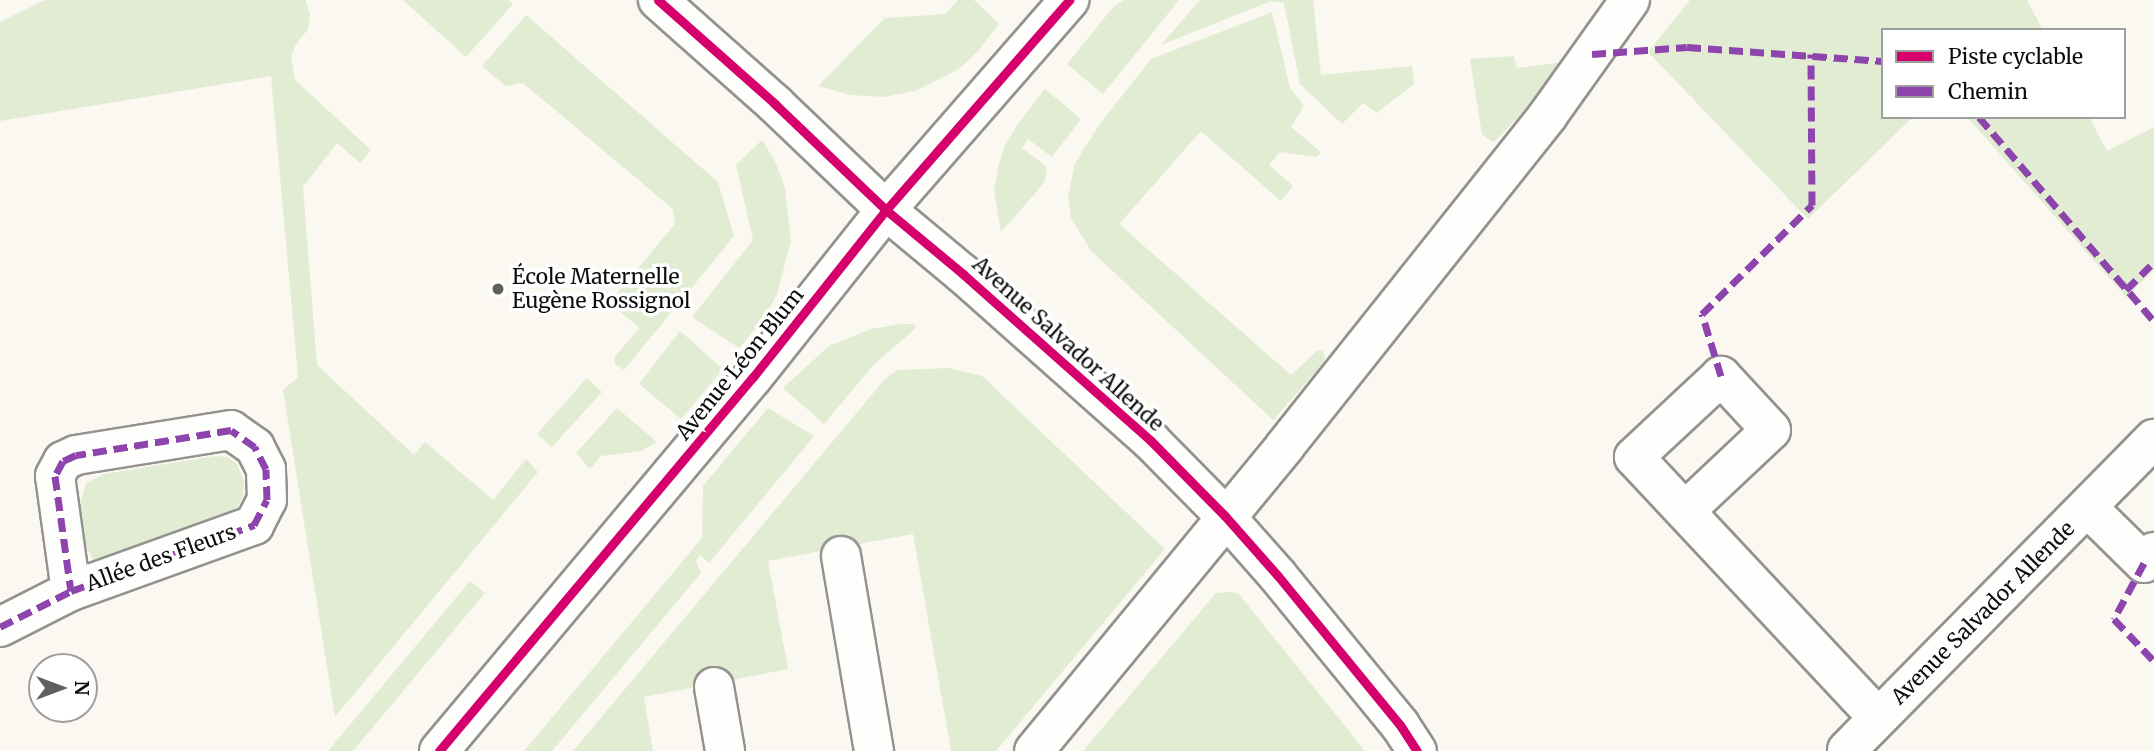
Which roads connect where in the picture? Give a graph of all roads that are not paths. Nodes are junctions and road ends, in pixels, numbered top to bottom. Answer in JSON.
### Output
{"nodes":[{"id":1,"x":658,"y":0,"type":"edge"},
{"id":2,"x":1069,"y":0,"type":"edge"},
{"id":3,"x":1630,"y":0,"type":"edge"},
{"id":4,"x":886,"y":210,"type":"junction"},
{"id":5,"x":2154,"y":439,"type":"edge"},
{"id":6,"x":2088,"y":508,"type":"junction"},
{"id":7,"x":1685,"y":511,"type":"dead end"},
{"id":8,"x":1225,"y":516,"type":"junction"},
{"id":9,"x":2154,"y":552,"type":"edge"},
{"id":10,"x":841,"y":556,"type":"dead end"},
{"id":11,"x":71,"y":591,"type":"junction"},
{"id":12,"x":0,"y":627,"type":"edge"},
{"id":13,"x":714,"y":687,"type":"dead end"},
{"id":14,"x":1878,"y":718,"type":"junction"},
{"id":15,"x":439,"y":751,"type":"edge"},
{"id":16,"x":725,"y":751,"type":"edge"},
{"id":17,"x":874,"y":751,"type":"edge"},
{"id":18,"x":1034,"y":751,"type":"edge"},
{"id":19,"x":1417,"y":751,"type":"edge"},
{"id":20,"x":1847,"y":751,"type":"edge"}],
"edges":[{"from":1,"to":4,"type":"street","name":"Avenue Salvador Allende"},
{"from":2,"to":4,"type":"street","name":"Avenue Léon Blum"},
{"from":3,"to":8,"type":"street"},
{"from":4,"to":8,"type":"street","name":"Avenue Salvador Allende"},
{"from":4,"to":15,"type":"street","name":"Avenue Léon Blum"},
{"from":5,"to":6,"type":"street","name":"Avenue Salvador Allende"},
{"from":6,"to":9,"type":"street","name":"Avenue Salvador Allende"},
{"from":6,"to":14,"type":"street","name":"Avenue Salvador Allende"},
{"from":7,"to":14,"type":"street","name":"Avenue Salvador Allende"},
{"from":8,"to":18,"type":"street"},
{"from":8,"to":19,"type":"street","name":"Avenue Salvador Allende"},
{"from":10,"to":17,"type":"street"},
{"from":11,"to":11,"type":"street","name":"Allée des Fleurs"},
{"from":11,"to":12,"type":"street","name":"Allée des Fleurs"},
{"from":13,"to":16,"type":"street"},
{"from":14,"to":20,"type":"street","name":"Avenue Salvador Allende"}]}
